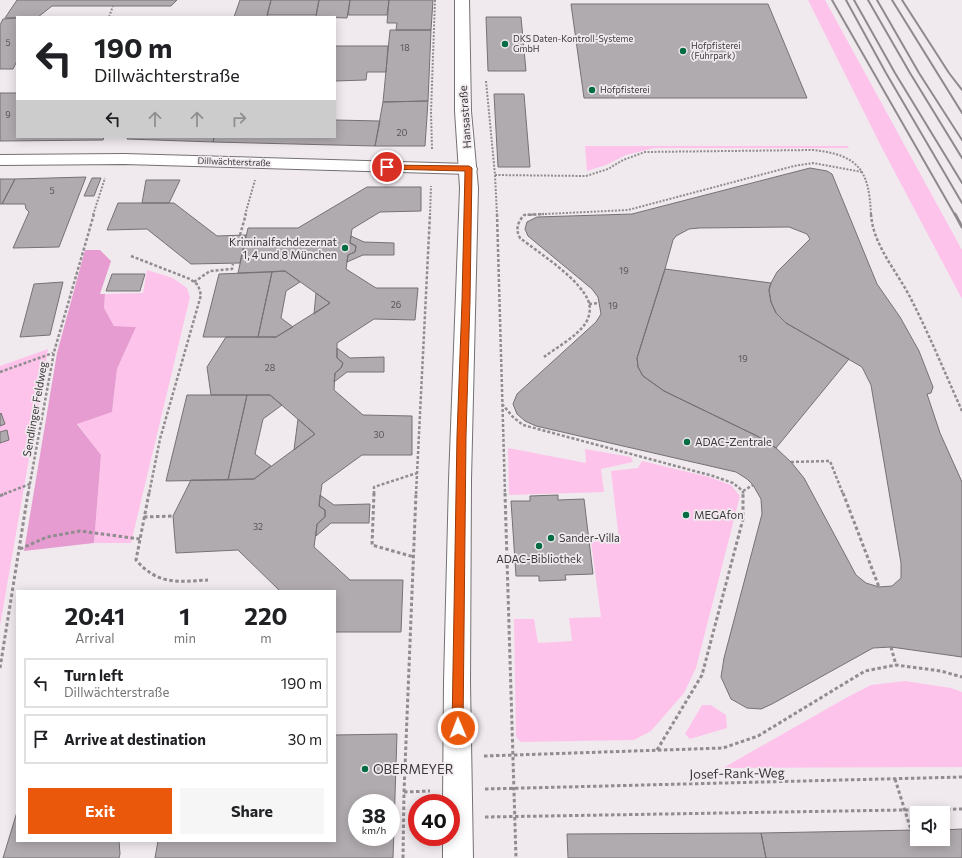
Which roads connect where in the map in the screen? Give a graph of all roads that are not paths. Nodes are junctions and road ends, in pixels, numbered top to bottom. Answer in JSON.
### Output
{"nodes":[{"id":1,"x":462,"y":0,"type":"edge"},
{"id":2,"x":0,"y":160,"type":"edge"},
{"id":3,"x":469,"y":168,"type":"junction"},
{"id":4,"x":458,"y":858,"type":"edge"}],
"edges":[{"from":1,"to":3,"type":"street","name":"Hansastraße"},
{"from":2,"to":3,"type":"street","name":"Dillwächterstraße"},
{"from":3,"to":4,"type":"street","name":"Hansastraße"}]}
